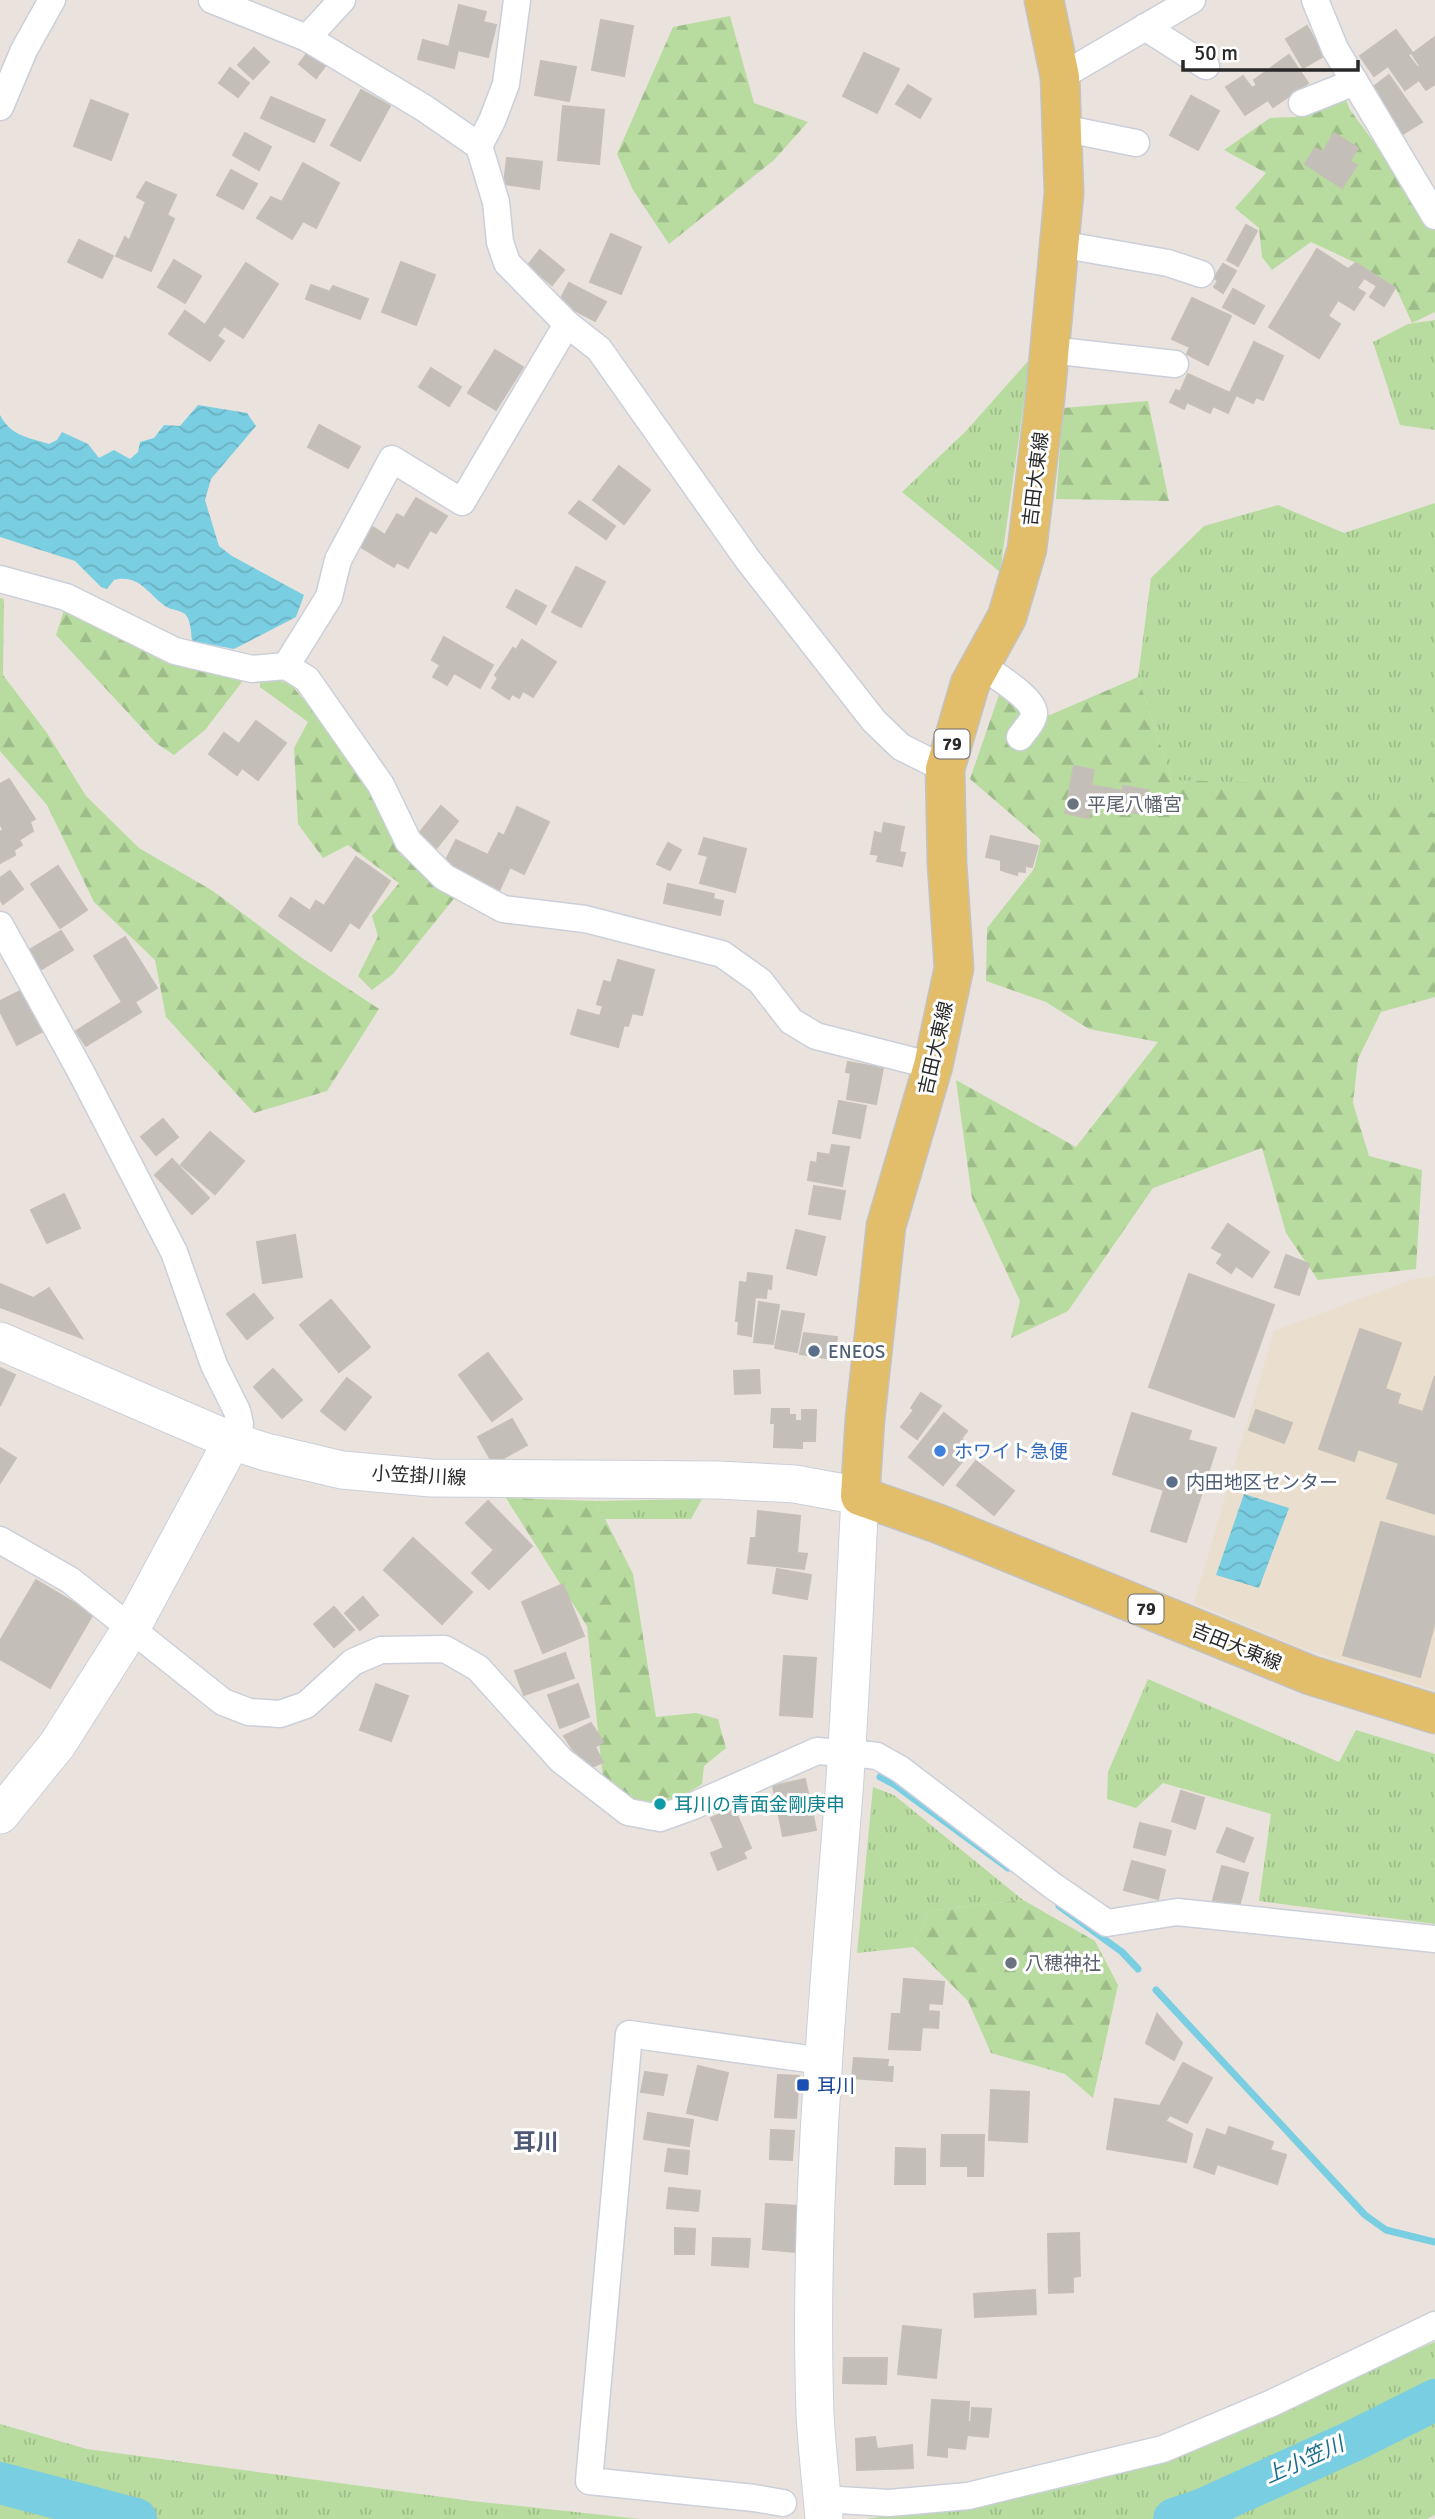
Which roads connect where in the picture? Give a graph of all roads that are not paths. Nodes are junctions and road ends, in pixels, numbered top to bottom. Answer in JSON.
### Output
{"nodes":[{"id":1,"x":52,"y":0,"type":"edge"},
{"id":2,"x":212,"y":0,"type":"edge"},
{"id":3,"x":342,"y":0,"type":"edge"},
{"id":4,"x":517,"y":0,"type":"edge"},
{"id":5,"x":1044,"y":0,"type":"edge"},
{"id":6,"x":1192,"y":0,"type":"edge"},
{"id":7,"x":1315,"y":0,"type":"edge"},
{"id":8,"x":1145,"y":27,"type":"junction"},
{"id":9,"x":307,"y":38,"type":"junction"},
{"id":10,"x":1206,"y":66,"type":"dead end"},
{"id":11,"x":1059,"y":77,"type":"junction"},
{"id":12,"x":1355,"y":82,"type":"junction"},
{"id":13,"x":1302,"y":103,"type":"dead end"},
{"id":14,"x":0,"y":107,"type":"edge"},
{"id":15,"x":1062,"y":128,"type":"junction"},
{"id":16,"x":1136,"y":144,"type":"dead end"},
{"id":17,"x":479,"y":146,"type":"junction"},
{"id":18,"x":1435,"y":216,"type":"edge"},
{"id":19,"x":1059,"y":244,"type":"junction"},
{"id":20,"x":1201,"y":274,"type":"dead end"},
{"id":21,"x":567,"y":324,"type":"junction"},
{"id":22,"x":1050,"y":350,"type":"junction"},
{"id":23,"x":1175,"y":364,"type":"dead end"},
{"id":24,"x":0,"y":579,"type":"edge"},
{"id":25,"x":981,"y":665,"type":"junction"},
{"id":26,"x":286,"y":666,"type":"junction"},
{"id":27,"x":1020,"y":737,"type":"dead end"},
{"id":28,"x":945,"y":769,"type":"junction"},
{"id":29,"x":0,"y":925,"type":"edge"},
{"id":30,"x":933,"y":1066,"type":"junction"},
{"id":31,"x":0,"y":1341,"type":"edge"},
{"id":32,"x":233,"y":1441,"type":"junction"},
{"id":33,"x":860,"y":1496,"type":"junction"},
{"id":34,"x":0,"y":1540,"type":"edge"},
{"id":35,"x":132,"y":1627,"type":"junction"},
{"id":36,"x":1435,"y":1714,"type":"edge"},
{"id":37,"x":846,"y":1753,"type":"junction"},
{"id":38,"x":0,"y":1815,"type":"edge"},
{"id":39,"x":1435,"y":1939,"type":"edge"},
{"id":40,"x":823,"y":2061,"type":"junction"},
{"id":41,"x":1435,"y":2325,"type":"edge"},
{"id":42,"x":783,"y":2503,"type":"dead end"},
{"id":43,"x":823,"y":2509,"type":"edge"}],
"edges":[{"from":1,"to":14,"type":"street"},
{"from":2,"to":9,"type":"street"},
{"from":3,"to":9,"type":"street"},
{"from":4,"to":17,"type":"street"},
{"from":5,"to":11,"type":"main road","name":"吉田大東線","number":"79"},
{"from":6,"to":8,"type":"street"},
{"from":7,"to":12,"type":"street"},
{"from":8,"to":10,"type":"street"},
{"from":8,"to":11,"type":"street"},
{"from":9,"to":17,"type":"street"},
{"from":11,"to":15,"type":"main road","name":"吉田大東線","number":"79"},
{"from":12,"to":13,"type":"street"},
{"from":12,"to":18,"type":"street"},
{"from":15,"to":16,"type":"street"},
{"from":15,"to":19,"type":"main road","name":"吉田大東線","number":"79"},
{"from":17,"to":21,"type":"street"},
{"from":19,"to":20,"type":"street"},
{"from":19,"to":22,"type":"main road","name":"吉田大東線","number":"79"},
{"from":21,"to":26,"type":"street"},
{"from":21,"to":28,"type":"street"},
{"from":22,"to":23,"type":"street"},
{"from":22,"to":25,"type":"main road","name":"吉田大東線","number":"79"},
{"from":24,"to":26,"type":"street"},
{"from":25,"to":27,"type":"street"},
{"from":25,"to":28,"type":"main road","name":"吉田大東線","number":"79"},
{"from":26,"to":30,"type":"street"},
{"from":28,"to":30,"type":"main road","name":"吉田大東線","number":"79"},
{"from":29,"to":32,"type":"street"},
{"from":30,"to":33,"type":"main road","name":"吉田大東線","number":"79"},
{"from":31,"to":32,"type":"street","name":"小笠掛川線"},
{"from":32,"to":33,"type":"street","name":"小笠掛川線"},
{"from":32,"to":35,"type":"street"},
{"from":33,"to":36,"type":"main road","name":"吉田大東線","number":"79"},
{"from":33,"to":37,"type":"street"},
{"from":34,"to":35,"type":"street"},
{"from":35,"to":37,"type":"street"},
{"from":35,"to":38,"type":"street"},
{"from":37,"to":39,"type":"street"},
{"from":37,"to":40,"type":"street"},
{"from":40,"to":42,"type":"street"},
{"from":40,"to":43,"type":"street"},
{"from":41,"to":43,"type":"street"}]}
